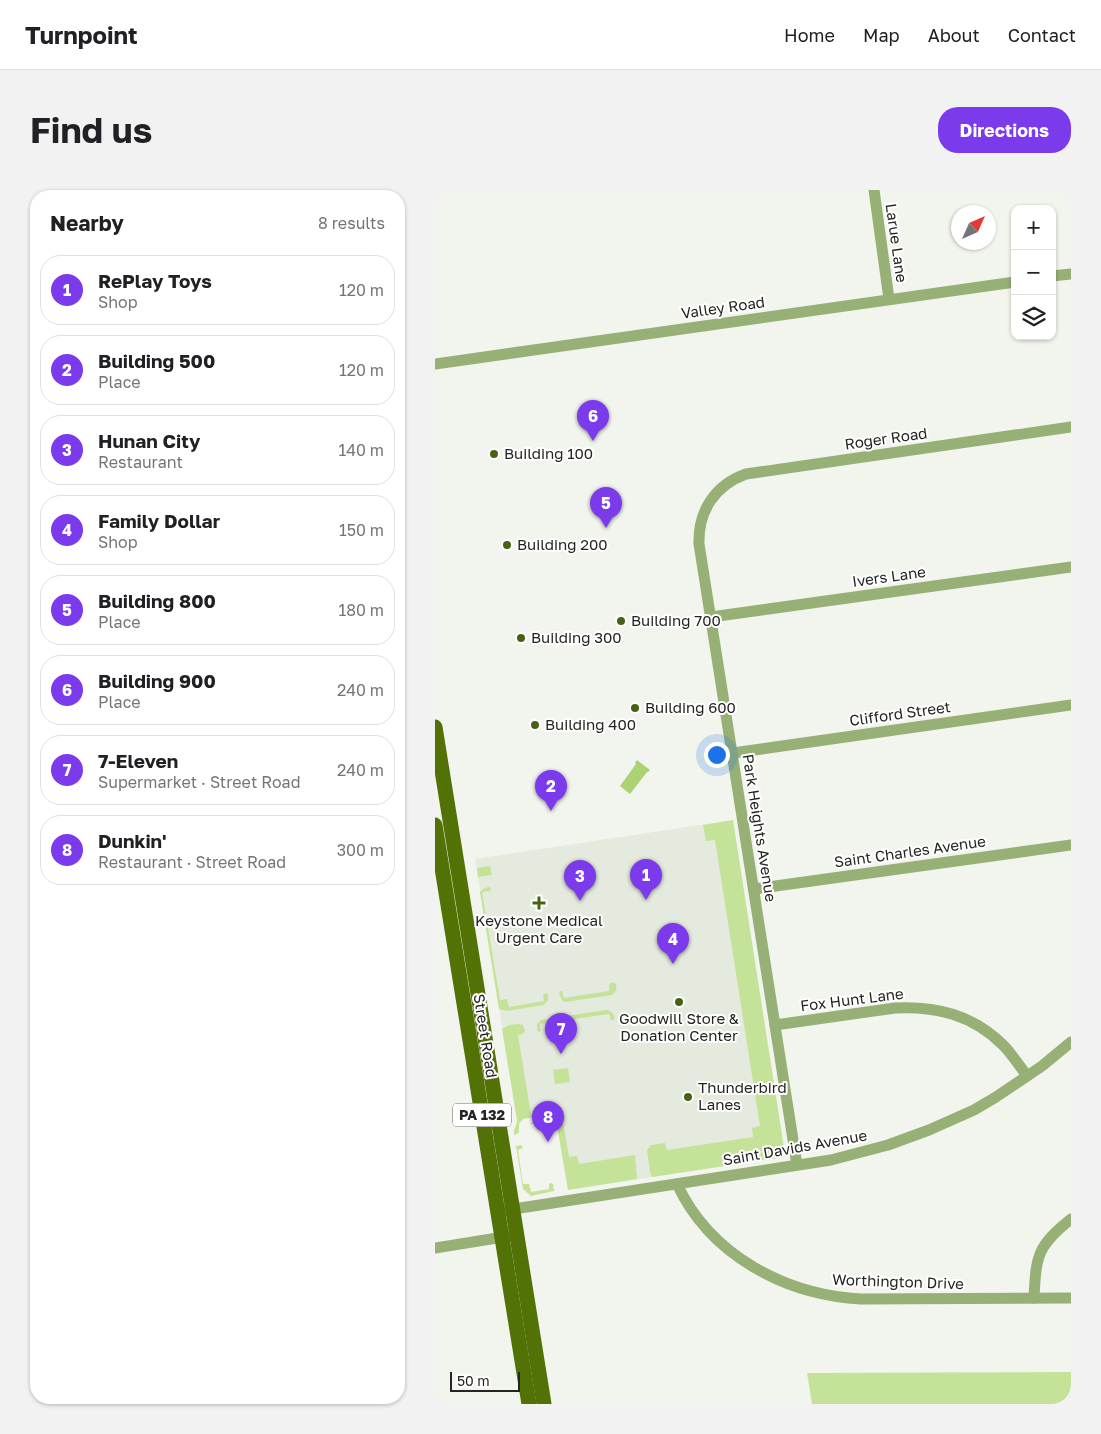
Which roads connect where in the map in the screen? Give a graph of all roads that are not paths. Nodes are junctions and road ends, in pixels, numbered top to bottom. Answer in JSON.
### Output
{"nodes":[{"id":1,"x":874,"y":190,"type":"edge"},
{"id":2,"x":1071,"y":274,"type":"edge"},
{"id":3,"x":1056,"y":276,"type":"edge"},
{"id":4,"x":1011,"y":283,"type":"edge"},
{"id":5,"x":889,"y":299,"type":"junction"},
{"id":6,"x":435,"y":364,"type":"edge"},
{"id":7,"x":1071,"y":428,"type":"edge"},
{"id":8,"x":712,"y":497,"type":"joint"},
{"id":9,"x":1071,"y":567,"type":"edge"},
{"id":10,"x":711,"y":617,"type":"junction"},
{"id":11,"x":1071,"y":705,"type":"edge"},
{"id":12,"x":435,"y":727,"type":"edge"},
{"id":13,"x":733,"y":753,"type":"junction"},
{"id":14,"x":435,"y":825,"type":"edge"},
{"id":15,"x":1071,"y":845,"type":"edge"},
{"id":16,"x":754,"y":889,"type":"junction"},
{"id":17,"x":775,"y":1025,"type":"junction"},
{"id":18,"x":1071,"y":1042,"type":"edge"},
{"id":19,"x":1027,"y":1076,"type":"junction"},
{"id":20,"x":797,"y":1166,"type":"junction"},
{"id":21,"x":677,"y":1184,"type":"junction"},
{"id":22,"x":505,"y":1210,"type":"junction"},
{"id":23,"x":1071,"y":1219,"type":"edge"},
{"id":24,"x":509,"y":1236,"type":"junction"},
{"id":25,"x":435,"y":1248,"type":"edge"},
{"id":26,"x":1034,"y":1298,"type":"junction"},
{"id":27,"x":1071,"y":1298,"type":"edge"},
{"id":28,"x":529,"y":1404,"type":"edge"},
{"id":29,"x":544,"y":1404,"type":"edge"}],
"edges":[{"from":1,"to":5,"type":"street","name":"Larue Lane"},
{"from":2,"to":3,"type":"street"},
{"from":4,"to":5,"type":"street","name":"Valley Road"},
{"from":5,"to":6,"type":"street","name":"Valley Road"},
{"from":7,"to":8,"type":"street","name":"Roger Road"},
{"from":8,"to":10,"type":"street","name":"Park Heights Avenue"},
{"from":9,"to":10,"type":"street","name":"Ivers Lane"},
{"from":10,"to":13,"type":"street","name":"Park Heights Avenue"},
{"from":11,"to":13,"type":"street","name":"Clifford Street"},
{"from":12,"to":22,"type":"main road","name":"Street Road","number":"PA 132"},
{"from":13,"to":16,"type":"street","name":"Park Heights Avenue"},
{"from":14,"to":22,"type":"main road","name":"Street Road","number":"PA 132"},
{"from":15,"to":16,"type":"street","name":"Saint Charles Avenue"},
{"from":16,"to":17,"type":"street","name":"Park Heights Avenue"},
{"from":17,"to":19,"type":"street","name":"Fox Hunt Lane"},
{"from":17,"to":20,"type":"street","name":"Park Heights Avenue"},
{"from":18,"to":19,"type":"street","name":"Saint Davids Avenue"},
{"from":19,"to":20,"type":"street","name":"Saint Davids Avenue"},
{"from":20,"to":21,"type":"street","name":"Saint Davids Avenue"},
{"from":21,"to":22,"type":"street","name":"Saint Davids Avenue"},
{"from":21,"to":26,"type":"street","name":"Worthington Drive"},
{"from":22,"to":24,"type":"main road","name":"Street Road","number":"PA 132"},
{"from":23,"to":26,"type":"street"},
{"from":24,"to":25,"type":"street"},
{"from":24,"to":28,"type":"main road","name":"Street Road","number":"PA 132"},
{"from":24,"to":29,"type":"main road","name":"Street Road","number":"PA 132"},
{"from":26,"to":27,"type":"street","name":"Worthington Drive"}]}
